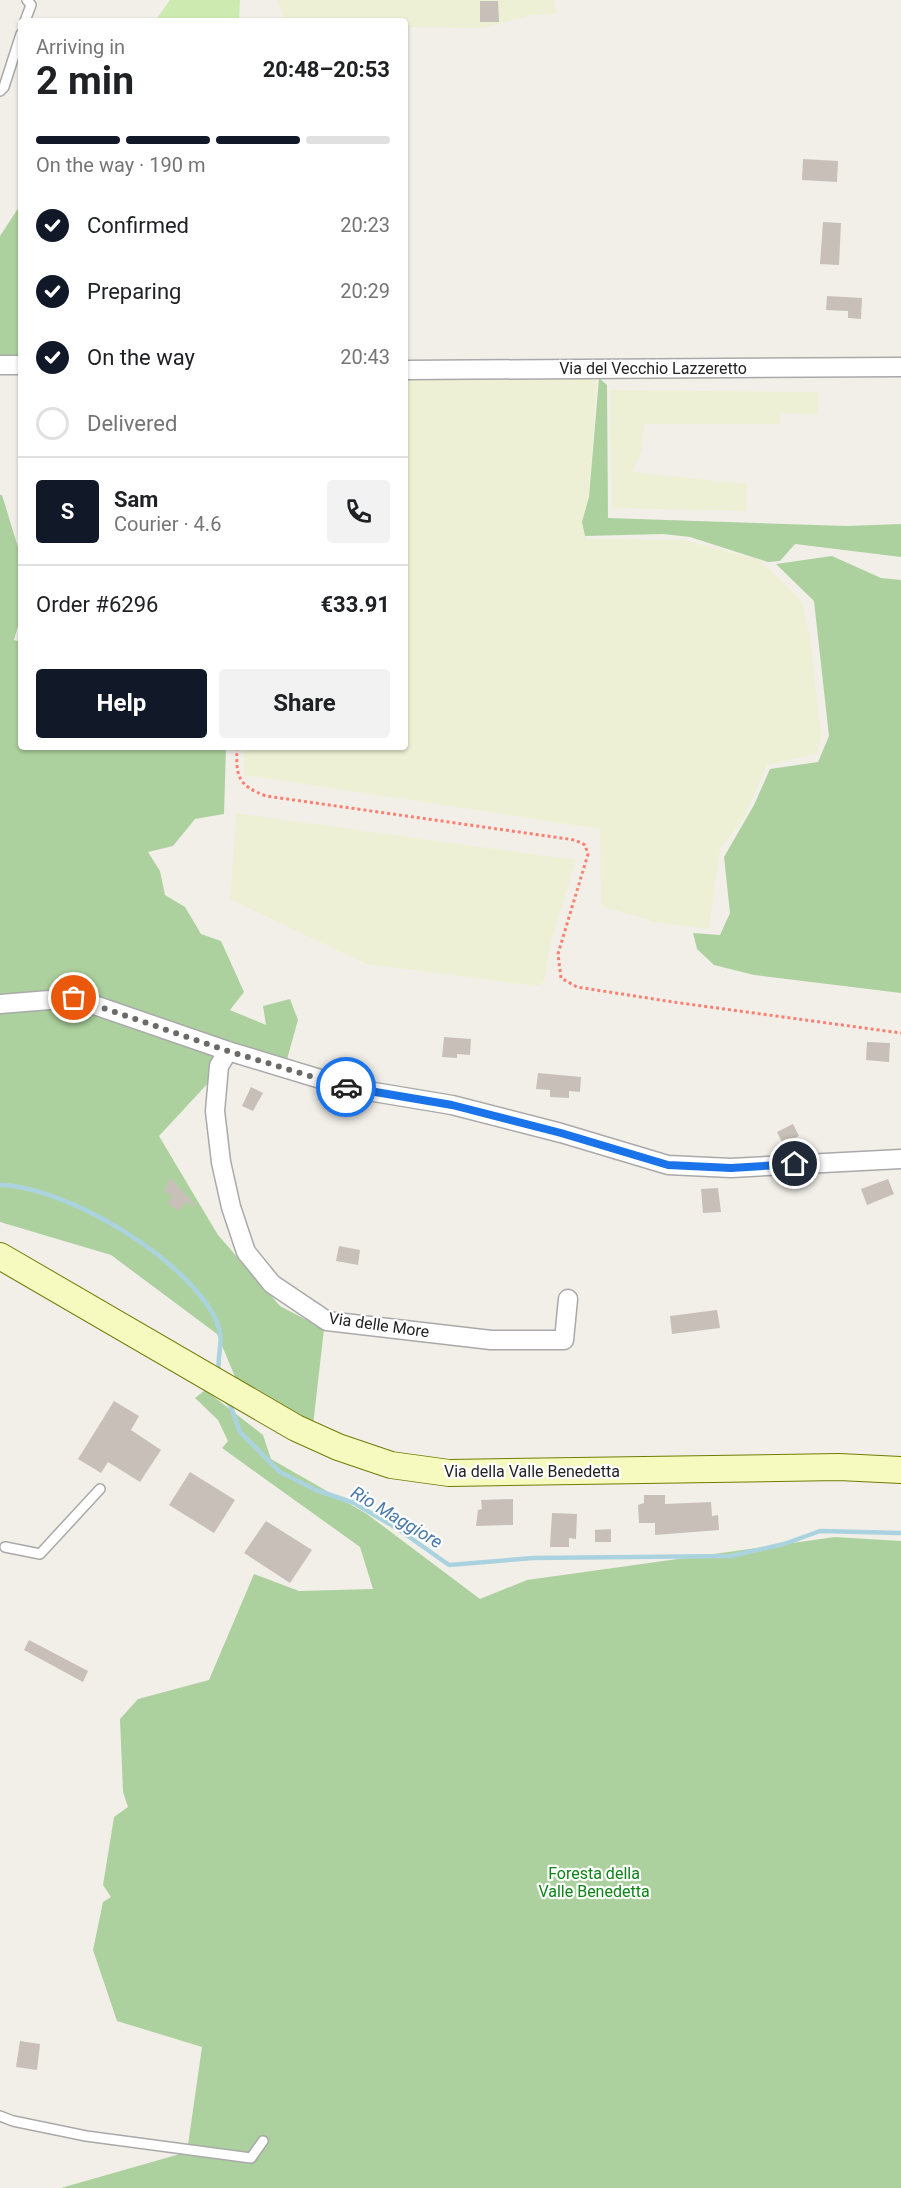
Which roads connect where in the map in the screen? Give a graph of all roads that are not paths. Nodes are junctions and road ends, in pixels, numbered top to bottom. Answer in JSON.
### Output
{"nodes":[{"id":1,"x":27,"y":0,"type":"edge"},
{"id":2,"x":27,"y":18,"type":"edge"},
{"id":3,"x":18,"y":43,"type":"edge"},
{"id":4,"x":0,"y":91,"type":"edge"},
{"id":5,"x":0,"y":365,"type":"edge"},
{"id":6,"x":18,"y":365,"type":"edge"},
{"id":7,"x":901,"y":367,"type":"edge"},
{"id":8,"x":408,"y":370,"type":"edge"},
{"id":9,"x":0,"y":1004,"type":"edge"},
{"id":10,"x":228,"y":1051,"type":"junction"},
{"id":11,"x":901,"y":1159,"type":"edge"},
{"id":12,"x":0,"y":1256,"type":"edge"},
{"id":13,"x":568,"y":1299,"type":"dead end"},
{"id":14,"x":901,"y":1470,"type":"edge"},
{"id":15,"x":100,"y":1489,"type":"dead end"},
{"id":16,"x":3,"y":1546,"type":"edge"},
{"id":17,"x":5,"y":1558,"type":"dead end"},
{"id":18,"x":0,"y":2116,"type":"edge"},
{"id":19,"x":262,"y":2142,"type":"dead end"}],
"edges":[{"from":1,"to":2,"type":"lane"},
{"from":3,"to":4,"type":"lane"},
{"from":5,"to":6,"type":"street"},
{"from":7,"to":8,"type":"street","name":"Via del Vecchio Lazzeretto"},
{"from":9,"to":10,"type":"street"},
{"from":10,"to":11,"type":"street"},
{"from":10,"to":13,"type":"street","name":"Via delle More"},
{"from":12,"to":14,"type":"main road","name":"Via della Valle Benedetta"},
{"from":15,"to":16,"type":"lane"},
{"from":16,"to":17,"type":"lane"},
{"from":18,"to":19,"type":"lane"}]}
